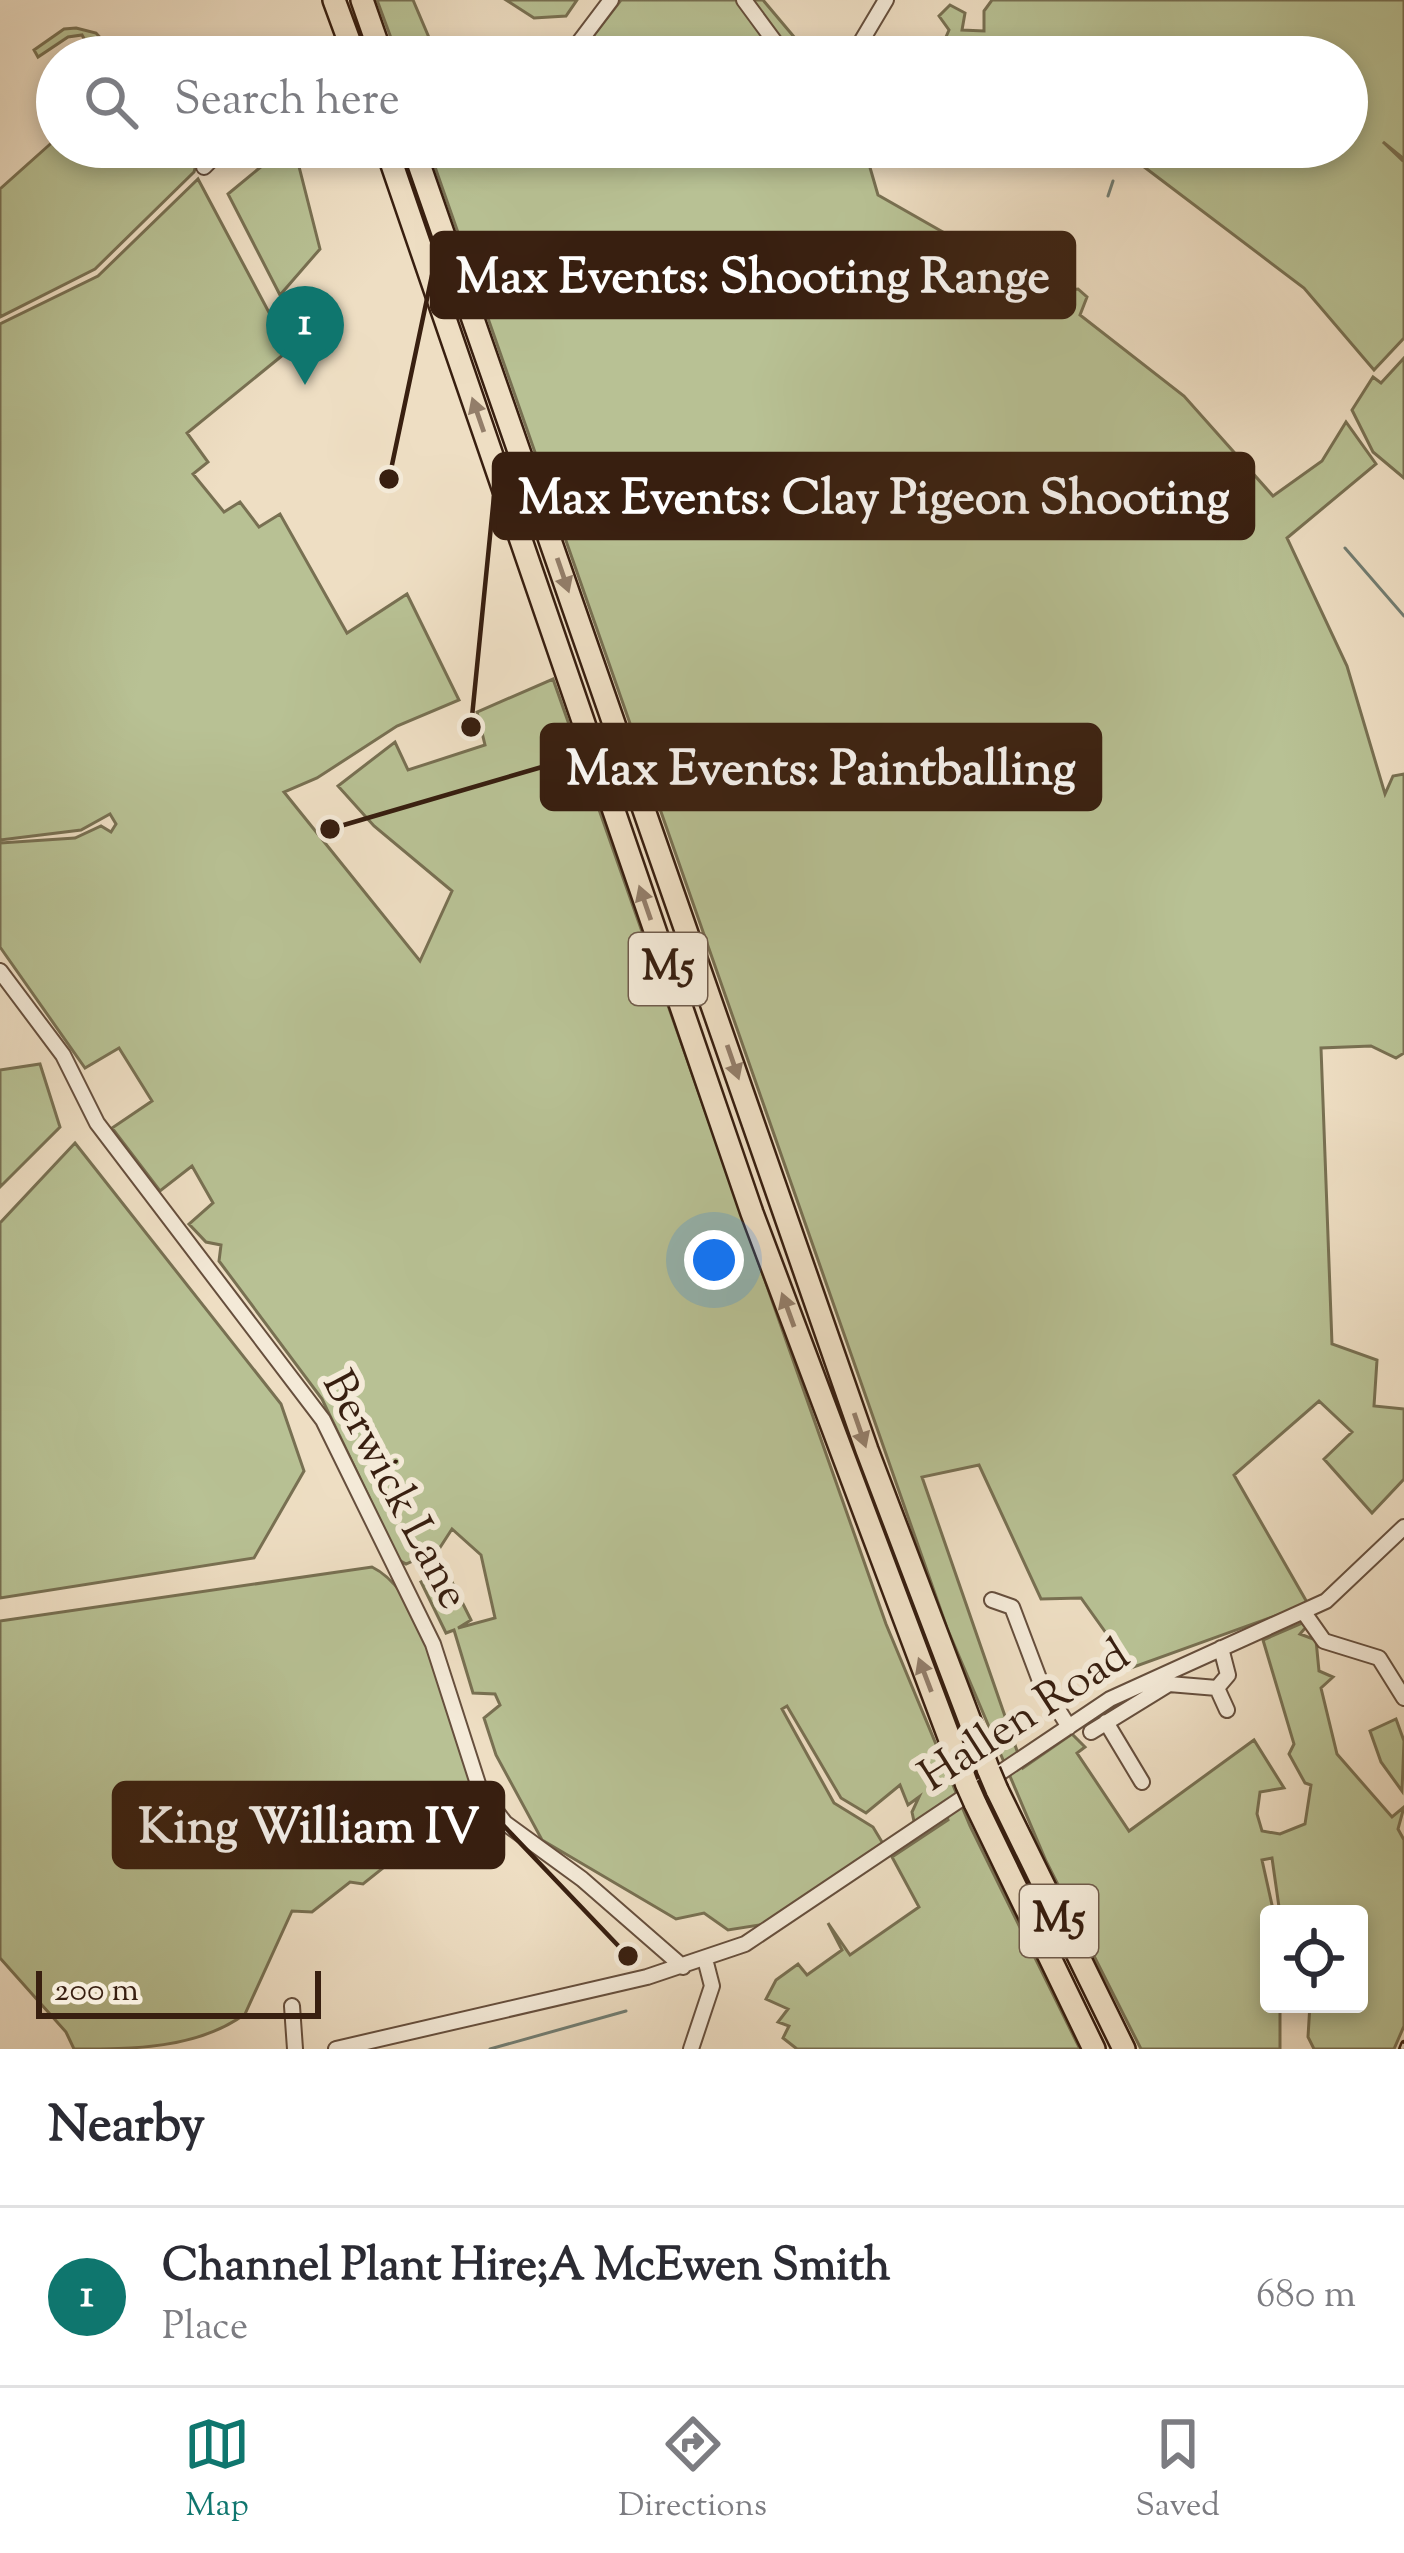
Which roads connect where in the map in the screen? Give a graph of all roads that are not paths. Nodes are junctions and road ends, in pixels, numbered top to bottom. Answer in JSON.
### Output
{"nodes":[{"id":1,"x":334,"y":0,"type":"edge"},
{"id":2,"x":362,"y":0,"type":"edge"},
{"id":3,"x":611,"y":0,"type":"edge"},
{"id":4,"x":743,"y":0,"type":"edge"},
{"id":5,"x":886,"y":0,"type":"edge"},
{"id":6,"x":347,"y":36,"type":"edge"},
{"id":7,"x":375,"y":36,"type":"edge"},
{"id":8,"x":584,"y":36,"type":"edge"},
{"id":9,"x":770,"y":36,"type":"edge"},
{"id":10,"x":865,"y":36,"type":"edge"},
{"id":11,"x":393,"y":168,"type":"edge"},
{"id":12,"x":420,"y":168,"type":"edge"},
{"id":13,"x":0,"y":970,"type":"edge"},
{"id":14,"x":1404,"y":1527,"type":"edge"},
{"id":15,"x":992,"y":1600,"type":"dead end"},
{"id":16,"x":1305,"y":1614,"type":"junction"},
{"id":17,"x":1222,"y":1648,"type":"junction"},
{"id":18,"x":1217,"y":1688,"type":"junction"},
{"id":19,"x":1404,"y":1698,"type":"edge"},
{"id":20,"x":1229,"y":1713,"type":"dead end"},
{"id":21,"x":1106,"y":1722,"type":"junction"},
{"id":22,"x":1069,"y":1727,"type":"junction"},
{"id":23,"x":1091,"y":1732,"type":"dead end"},
{"id":24,"x":1143,"y":1781,"type":"dead end"},
{"id":25,"x":705,"y":1959,"type":"junction"},
{"id":26,"x":683,"y":1967,"type":"junction"},
{"id":27,"x":292,"y":2006,"type":"dead end"},
{"id":28,"x":295,"y":2049,"type":"edge"},
{"id":29,"x":336,"y":2049,"type":"edge"},
{"id":30,"x":692,"y":2049,"type":"edge"},
{"id":31,"x":1094,"y":2049,"type":"edge"},
{"id":32,"x":1124,"y":2049,"type":"edge"}],
"edges":[{"from":1,"to":6,"type":"highway"},
{"from":2,"to":7,"type":"highway"},
{"from":3,"to":8,"type":"street"},
{"from":4,"to":9,"type":"street"},
{"from":5,"to":10,"type":"street"},
{"from":31,"to":11,"type":"highway","number":"M5","one_way":true},
{"from":12,"to":32,"type":"highway","number":"M5","one_way":true},
{"from":13,"to":26,"type":"street","name":"Berwick Lane"},
{"from":14,"to":16,"type":"street","name":"Hallen Road"},
{"from":15,"to":22,"type":"street"},
{"from":16,"to":17,"type":"street","name":"Hallen Road"},
{"from":16,"to":19,"type":"street"},
{"from":17,"to":18,"type":"street"},
{"from":17,"to":22,"type":"street","name":"Hallen Road"},
{"from":18,"to":20,"type":"street"},
{"from":18,"to":21,"type":"street"},
{"from":21,"to":23,"type":"street"},
{"from":21,"to":24,"type":"street"},
{"from":22,"to":25,"type":"street","name":"Hallen Road"},
{"from":25,"to":26,"type":"street","name":"Hallen Road"},
{"from":25,"to":30,"type":"street"},
{"from":26,"to":29,"type":"street","name":"Hallen Road"},
{"from":27,"to":28,"type":"street"}]}
